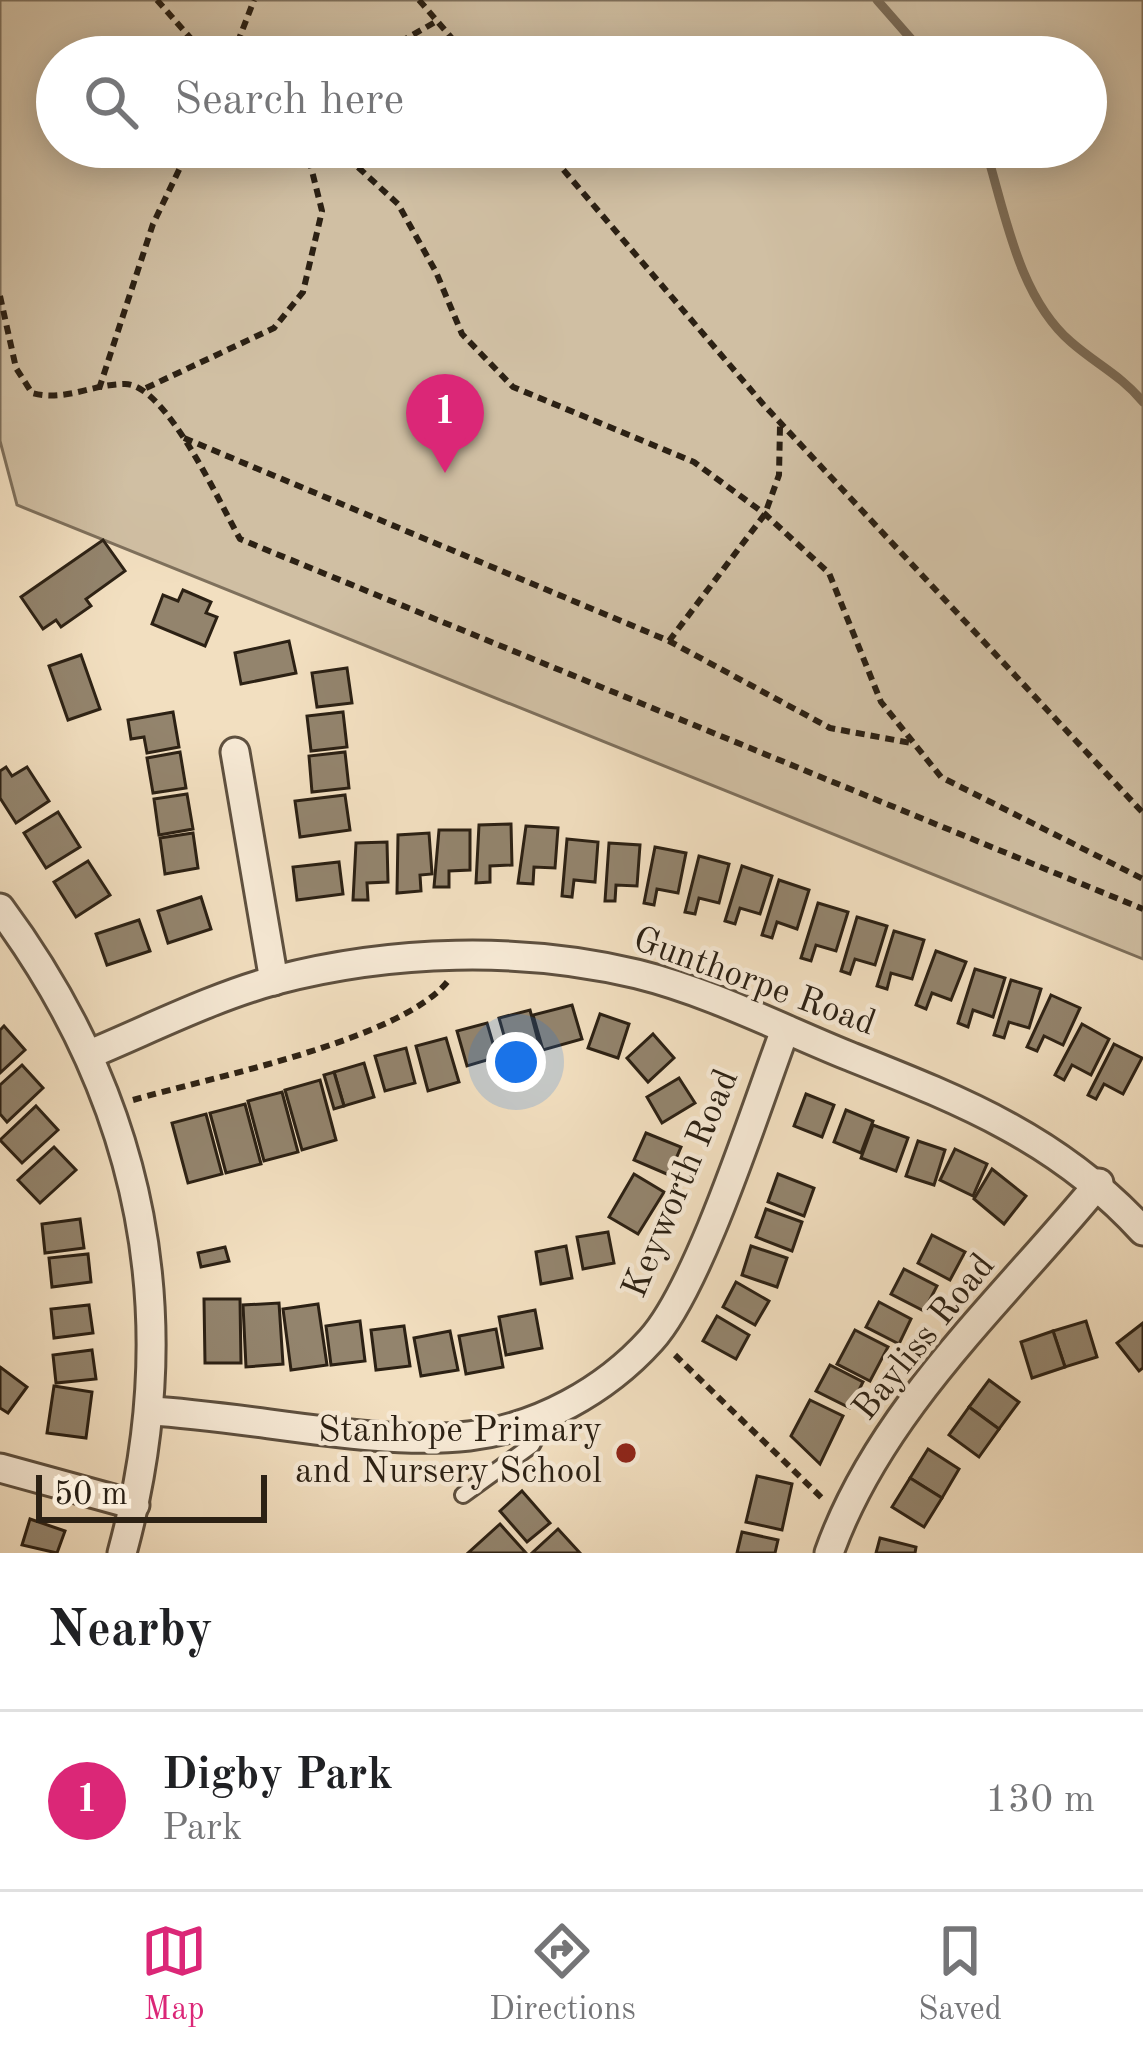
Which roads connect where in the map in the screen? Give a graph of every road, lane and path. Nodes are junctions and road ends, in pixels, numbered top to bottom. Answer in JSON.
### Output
{"nodes":[{"id":1,"x":158,"y":0,"type":"edge"},
{"id":2,"x":254,"y":0,"type":"edge"},
{"id":3,"x":419,"y":0,"type":"edge"},
{"id":4,"x":437,"y":21,"type":"junction"},
{"id":5,"x":189,"y":36,"type":"edge"},
{"id":6,"x":240,"y":36,"type":"edge"},
{"id":7,"x":411,"y":36,"type":"edge"},
{"id":8,"x":450,"y":36,"type":"edge"},
{"id":9,"x":180,"y":168,"type":"edge"},
{"id":10,"x":314,"y":168,"type":"edge"},
{"id":11,"x":359,"y":168,"type":"edge"},
{"id":12,"x":562,"y":168,"type":"edge"},
{"id":13,"x":0,"y":296,"type":"edge"},
{"id":14,"x":99,"y":389,"type":"junction"},
{"id":15,"x":145,"y":389,"type":"junction"},
{"id":16,"x":781,"y":422,"type":"junction"},
{"id":17,"x":181,"y":436,"type":"junction"},
{"id":18,"x":765,"y":514,"type":"junction"},
{"id":19,"x":669,"y":641,"type":"junction"},
{"id":20,"x":914,"y":743,"type":"junction"},
{"id":21,"x":235,"y":752,"type":"dead end"},
{"id":22,"x":1143,"y":813,"type":"edge"},
{"id":23,"x":1143,"y":879,"type":"edge"},
{"id":24,"x":0,"y":908,"type":"edge"},
{"id":25,"x":1143,"y":909,"type":"edge"},
{"id":26,"x":469,"y":955,"type":"junction"},
{"id":27,"x":274,"y":981,"type":"junction"},
{"id":28,"x":785,"y":1030,"type":"junction"},
{"id":29,"x":90,"y":1054,"type":"junction"},
{"id":30,"x":112,"y":1106,"type":"junction"},
{"id":31,"x":1099,"y":1183,"type":"junction"},
{"id":32,"x":1143,"y":1231,"type":"edge"},
{"id":33,"x":655,"y":1336,"type":"junction"},
{"id":34,"x":150,"y":1411,"type":"junction"},
{"id":35,"x":548,"y":1414,"type":"junction"},
{"id":36,"x":0,"y":1468,"type":"edge"},
{"id":37,"x":463,"y":1495,"type":"dead end"},
{"id":38,"x":135,"y":1505,"type":"junction"},
{"id":39,"x":841,"y":1519,"type":"junction"},
{"id":40,"x":122,"y":1553,"type":"edge"},
{"id":41,"x":829,"y":1553,"type":"edge"}],
"edges":[{"from":1,"to":5,"type":"path"},
{"from":2,"to":6,"type":"path"},
{"from":3,"to":4,"type":"path"},
{"from":4,"to":7,"type":"path"},
{"from":4,"to":8,"type":"path"},
{"from":9,"to":14,"type":"path"},
{"from":10,"to":15,"type":"path"},
{"from":11,"to":18,"type":"path"},
{"from":12,"to":16,"type":"path"},
{"from":13,"to":14,"type":"path"},
{"from":14,"to":15,"type":"path"},
{"from":15,"to":17,"type":"path"},
{"from":16,"to":18,"type":"path"},
{"from":16,"to":22,"type":"path"},
{"from":17,"to":19,"type":"path"},
{"from":17,"to":25,"type":"path"},
{"from":18,"to":19,"type":"path"},
{"from":18,"to":20,"type":"path"},
{"from":19,"to":20,"type":"path"},
{"from":20,"to":23,"type":"path"},
{"from":21,"to":27,"type":"street"},
{"from":24,"to":29,"type":"street"},
{"from":26,"to":27,"type":"street","name":"Gunthorpe Road"},
{"from":26,"to":28,"type":"street","name":"Gunthorpe Road"},
{"from":26,"to":30,"type":"path"},
{"from":27,"to":29,"type":"street","name":"Gunthorpe Road"},
{"from":28,"to":31,"type":"street","name":"Gunthorpe Road"},
{"from":28,"to":33,"type":"street","name":"Keyworth Road"},
{"from":29,"to":30,"type":"street"},
{"from":30,"to":34,"type":"street"},
{"from":31,"to":32,"type":"street","name":"Gunthorpe Road"},
{"from":31,"to":39,"type":"street","name":"Bayliss Road"},
{"from":33,"to":35,"type":"street","name":"Keyworth Road"},
{"from":33,"to":39,"type":"path"},
{"from":34,"to":35,"type":"street","name":"Keyworth Road"},
{"from":34,"to":38,"type":"street"},
{"from":35,"to":37,"type":"lane"},
{"from":36,"to":38,"type":"street"},
{"from":38,"to":40,"type":"street"},
{"from":39,"to":41,"type":"street","name":"Bayliss Road"}]}
